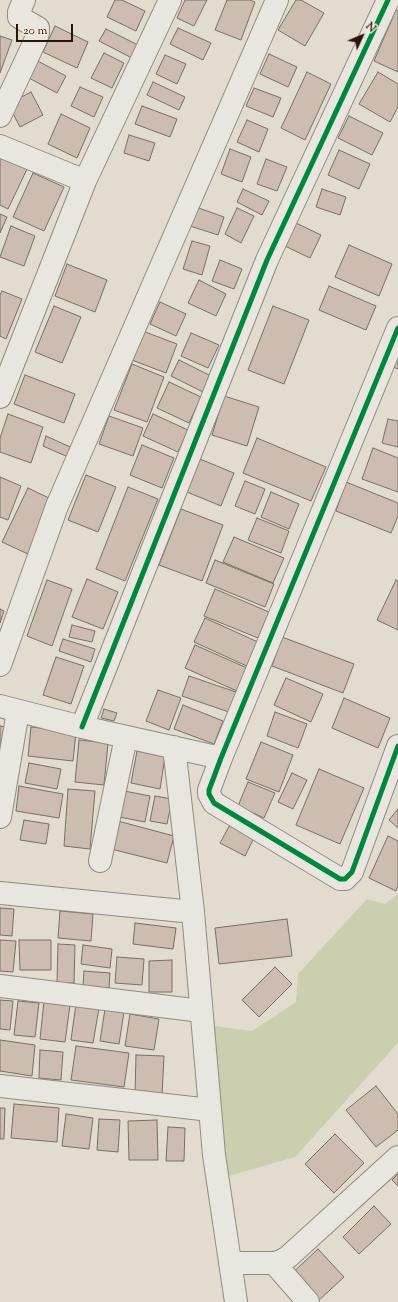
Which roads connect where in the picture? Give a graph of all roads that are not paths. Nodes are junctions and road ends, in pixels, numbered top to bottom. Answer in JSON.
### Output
{"nodes":[{"id":1,"x":24,"y":0,"type":"edge"},
{"id":2,"x":170,"y":0,"type":"edge"},
{"id":3,"x":277,"y":0,"type":"edge"},
{"id":4,"x":388,"y":0,"type":"edge"},
{"id":5,"x":0,"y":116,"type":"edge"},
{"id":6,"x":0,"y":146,"type":"edge"},
{"id":7,"x":85,"y":181,"type":"junction"},
{"id":8,"x":398,"y":328,"type":"edge"},
{"id":9,"x":0,"y":397,"type":"edge"},
{"id":10,"x":0,"y":665,"type":"edge"},
{"id":11,"x":9,"y":709,"type":"edge"},
{"id":12,"x":82,"y":727,"type":"junction"},
{"id":13,"x":126,"y":737,"type":"junction"},
{"id":14,"x":398,"y":746,"type":"edge"},
{"id":15,"x":174,"y":747,"type":"junction"},
{"id":16,"x":222,"y":758,"type":"junction"},
{"id":17,"x":0,"y":817,"type":"edge"},
{"id":18,"x":100,"y":861,"type":"dead end"},
{"id":19,"x":0,"y":893,"type":"edge"},
{"id":20,"x":192,"y":912,"type":"junction"},
{"id":21,"x":0,"y":986,"type":"edge"},
{"id":22,"x":201,"y":1011,"type":"junction"},
{"id":23,"x":0,"y":1086,"type":"edge"},
{"id":24,"x":210,"y":1110,"type":"junction"},
{"id":25,"x":398,"y":1157,"type":"edge"},
{"id":26,"x":230,"y":1263,"type":"junction"},
{"id":27,"x":274,"y":1263,"type":"junction"},
{"id":28,"x":236,"y":1302,"type":"edge"},
{"id":29,"x":308,"y":1302,"type":"edge"}],
"edges":[{"from":1,"to":5,"type":"street"},
{"from":2,"to":7,"type":"street"},
{"from":3,"to":10,"type":"street"},
{"from":4,"to":12,"type":"street"},
{"from":6,"to":7,"type":"street"},
{"from":7,"to":9,"type":"street"},
{"from":8,"to":16,"type":"street"},
{"from":11,"to":12,"type":"street"},
{"from":11,"to":17,"type":"street"},
{"from":12,"to":13,"type":"street"},
{"from":13,"to":15,"type":"street"},
{"from":13,"to":18,"type":"street"},
{"from":14,"to":16,"type":"street"},
{"from":15,"to":16,"type":"street"},
{"from":15,"to":20,"type":"street"},
{"from":19,"to":20,"type":"street"},
{"from":20,"to":22,"type":"street"},
{"from":21,"to":22,"type":"street"},
{"from":22,"to":24,"type":"street"},
{"from":23,"to":24,"type":"street"},
{"from":24,"to":26,"type":"street"},
{"from":25,"to":27,"type":"street"},
{"from":26,"to":27,"type":"street"},
{"from":26,"to":28,"type":"street"},
{"from":27,"to":29,"type":"street"}]}
